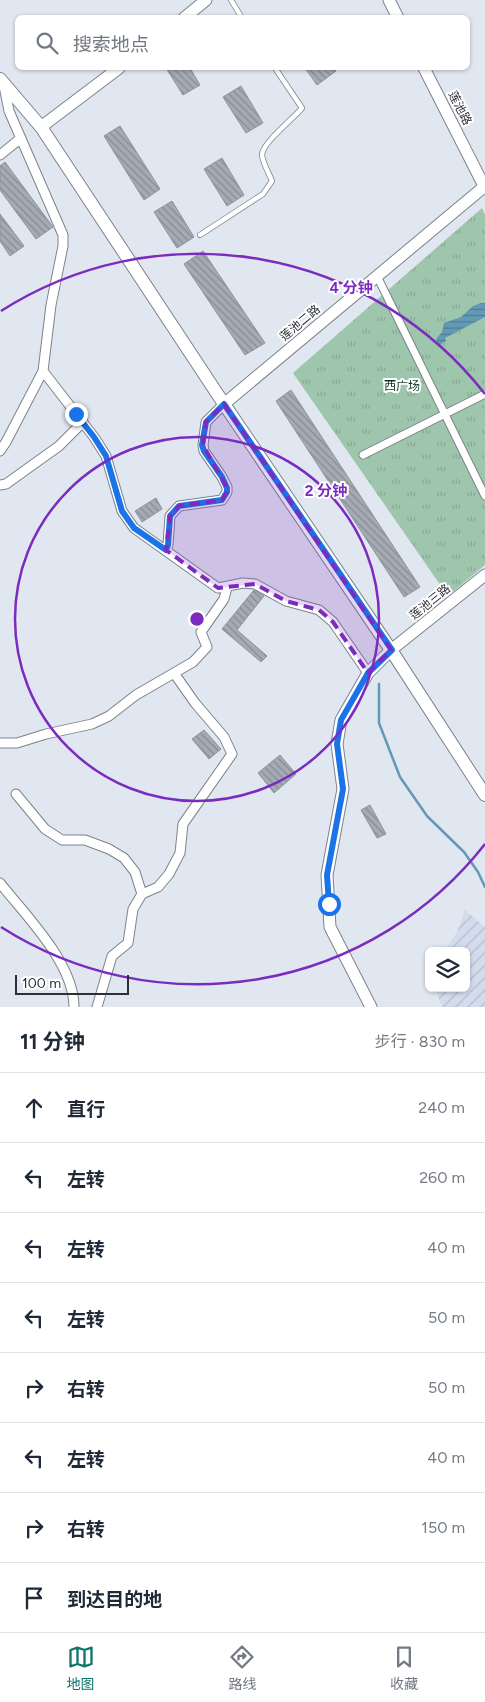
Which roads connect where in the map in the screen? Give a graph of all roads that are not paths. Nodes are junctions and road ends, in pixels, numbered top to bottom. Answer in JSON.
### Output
{"nodes":[{"id":1,"x":206,"y":0,"type":"edge"},
{"id":2,"x":231,"y":0,"type":"edge"},
{"id":3,"x":389,"y":0,"type":"edge"},
{"id":4,"x":188,"y":15,"type":"edge"},
{"id":5,"x":240,"y":15,"type":"edge"},
{"id":6,"x":396,"y":15,"type":"edge"},
{"id":7,"x":115,"y":70,"type":"edge"},
{"id":8,"x":276,"y":70,"type":"edge"},
{"id":9,"x":425,"y":70,"type":"edge"},
{"id":10,"x":2,"y":81,"type":"edge"},
{"id":11,"x":41,"y":127,"type":"junction"},
{"id":12,"x":21,"y":138,"type":"junction"},
{"id":13,"x":0,"y":154,"type":"edge"},
{"id":14,"x":485,"y":187,"type":"edge"},
{"id":15,"x":200,"y":235,"type":"dead end"},
{"id":16,"x":377,"y":276,"type":"junction"},
{"id":17,"x":43,"y":371,"type":"junction"},
{"id":18,"x":485,"y":394,"type":"edge"},
{"id":19,"x":224,"y":404,"type":"junction"},
{"id":20,"x":445,"y":414,"type":"junction"},
{"id":21,"x":82,"y":422,"type":"junction"},
{"id":22,"x":0,"y":451,"type":"edge"},
{"id":23,"x":364,"y":455,"type":"dead end"},
{"id":24,"x":0,"y":485,"type":"edge"},
{"id":25,"x":485,"y":496,"type":"edge"},
{"id":26,"x":166,"y":550,"type":"junction"},
{"id":27,"x":485,"y":575,"type":"edge"},
{"id":28,"x":227,"y":587,"type":"junction"},
{"id":29,"x":392,"y":650,"type":"junction"},
{"id":30,"x":174,"y":673,"type":"junction"},
{"id":31,"x":368,"y":673,"type":"junction"},
{"id":32,"x":0,"y":743,"type":"edge"},
{"id":33,"x":16,"y":794,"type":"dead end"},
{"id":34,"x":485,"y":795,"type":"edge"},
{"id":35,"x":0,"y":883,"type":"edge"},
{"id":36,"x":142,"y":894,"type":"junction"},
{"id":37,"x":74,"y":1007,"type":"edge"},
{"id":38,"x":97,"y":1007,"type":"edge"},
{"id":39,"x":371,"y":1007,"type":"edge"}],
"edges":[{"from":1,"to":4,"type":"street"},
{"from":2,"to":5,"type":"lane"},
{"from":3,"to":6,"type":"street"},
{"from":7,"to":11,"type":"street"},
{"from":8,"to":15,"type":"lane"},
{"from":9,"to":14,"type":"street","name":"莲池路"},
{"from":10,"to":11,"type":"main road"},
{"from":10,"to":12,"type":"street"},
{"from":11,"to":19,"type":"main road"},
{"from":12,"to":13,"type":"street"},
{"from":12,"to":17,"type":"street"},
{"from":14,"to":16,"type":"street","name":"莲池二路"},
{"from":16,"to":19,"type":"street","name":"莲池二路"},
{"from":16,"to":20,"type":"street"},
{"from":17,"to":21,"type":"street"},
{"from":17,"to":22,"type":"street"},
{"from":18,"to":20,"type":"street"},
{"from":19,"to":26,"type":"street"},
{"from":19,"to":29,"type":"main road"},
{"from":20,"to":23,"type":"street"},
{"from":20,"to":25,"type":"street"},
{"from":21,"to":24,"type":"street"},
{"from":21,"to":26,"type":"street"},
{"from":26,"to":28,"type":"street"},
{"from":27,"to":29,"type":"street","name":"莲池三路"},
{"from":28,"to":30,"type":"street"},
{"from":28,"to":31,"type":"street"},
{"from":29,"to":31,"type":"street","name":"莲池三路"},
{"from":29,"to":34,"type":"main road"},
{"from":30,"to":32,"type":"street"},
{"from":30,"to":36,"type":"street"},
{"from":31,"to":39,"type":"street","name":"莲池三路"},
{"from":33,"to":36,"type":"street"},
{"from":35,"to":37,"type":"street"},
{"from":36,"to":38,"type":"street"}]}
